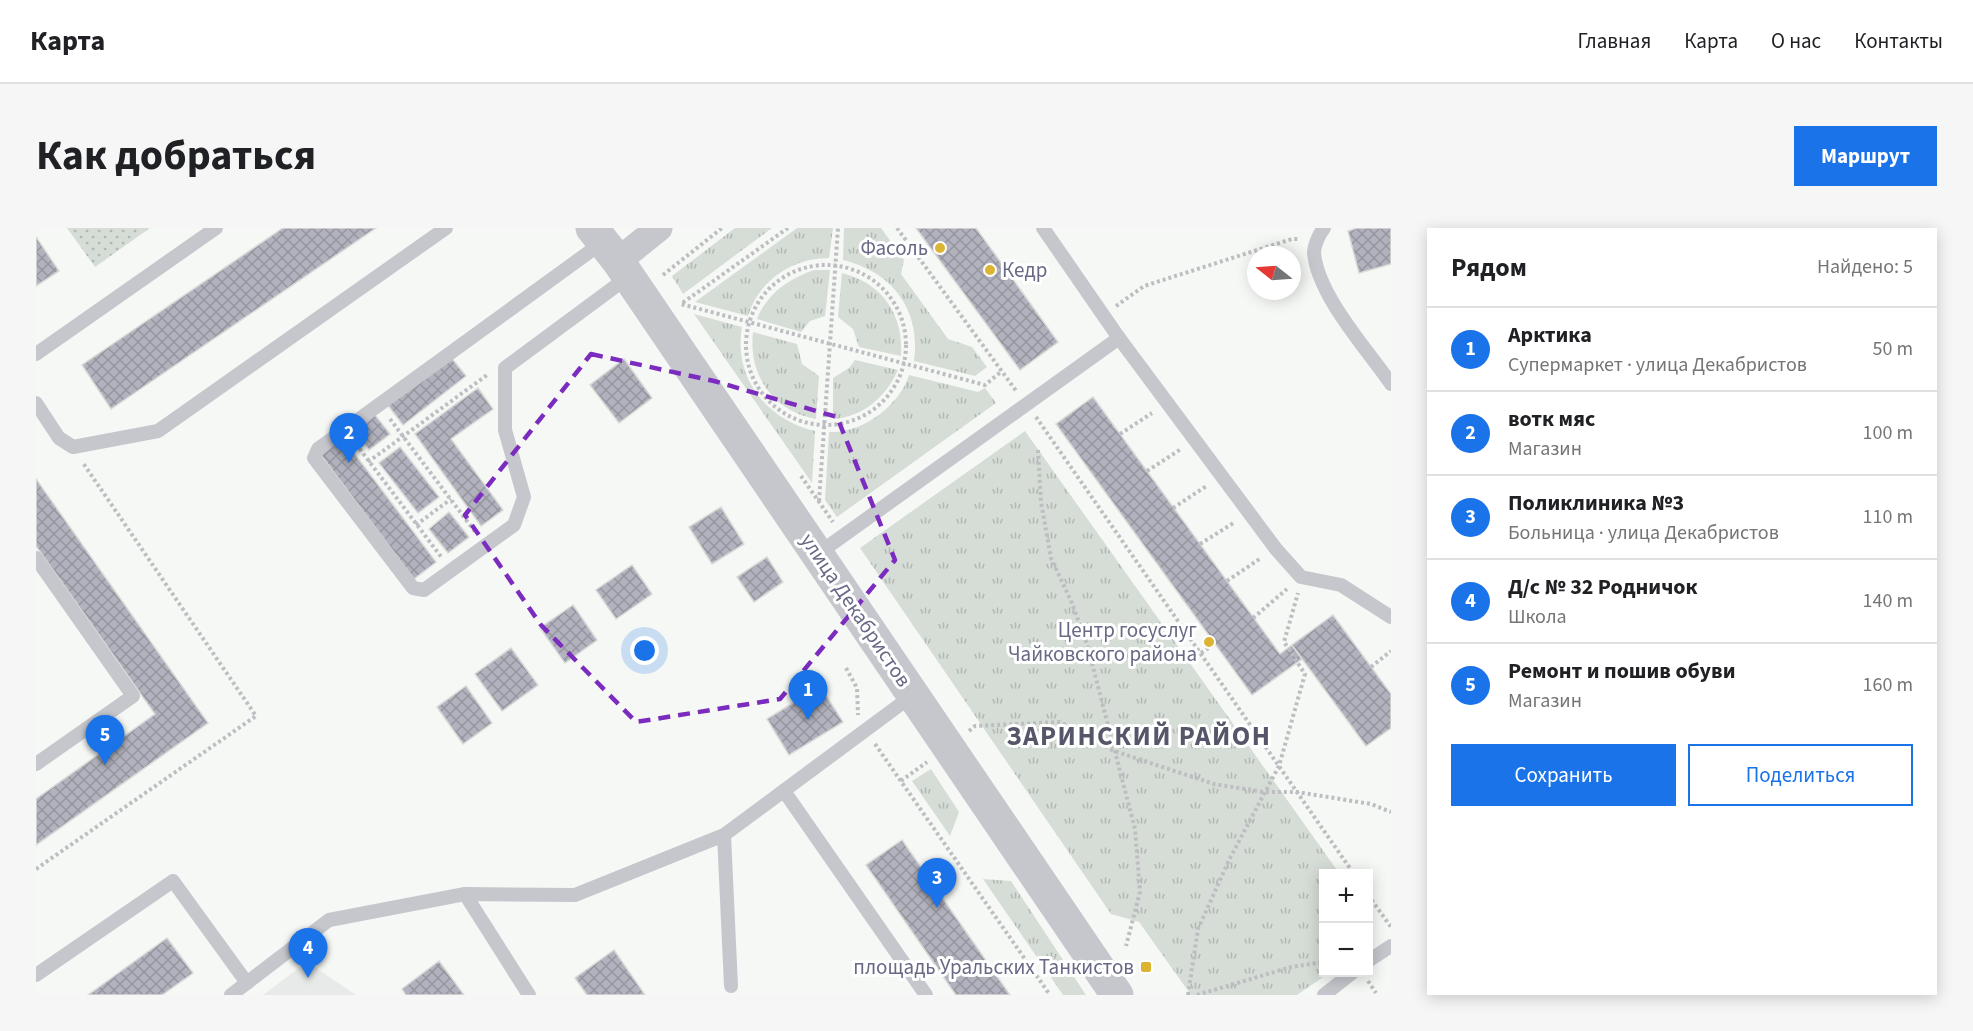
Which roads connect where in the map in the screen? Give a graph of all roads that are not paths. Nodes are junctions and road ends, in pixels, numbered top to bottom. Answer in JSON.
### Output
{"nodes":[{"id":1,"x":216,"y":228,"type":"edge"},
{"id":2,"x":446,"y":228,"type":"edge"},
{"id":3,"x":659,"y":228,"type":"edge"},
{"id":4,"x":1043,"y":228,"type":"edge"},
{"id":5,"x":1321,"y":234,"type":"edge"},
{"id":6,"x":610,"y":252,"type":"edge"},
{"id":7,"x":1119,"y":338,"type":"junction"},
{"id":8,"x":36,"y":354,"type":"edge"},
{"id":9,"x":1391,"y":384,"type":"edge"},
{"id":10,"x":36,"y":404,"type":"edge"},
{"id":11,"x":819,"y":553,"type":"junction"},
{"id":12,"x":36,"y":558,"type":"edge"},
{"id":13,"x":1391,"y":617,"type":"edge"},
{"id":14,"x":913,"y":695,"type":"junction"},
{"id":15,"x":36,"y":764,"type":"edge"},
{"id":16,"x":784,"y":791,"type":"junction"},
{"id":17,"x":724,"y":835,"type":"junction"},
{"id":18,"x":465,"y":894,"type":"junction"},
{"id":19,"x":1391,"y":946,"type":"edge"},
{"id":20,"x":1373,"y":959,"type":"edge"},
{"id":21,"x":36,"y":975,"type":"edge"},
{"id":22,"x":1347,"y":977,"type":"edge"},
{"id":23,"x":246,"y":983,"type":"junction"},
{"id":24,"x":730,"y":986,"type":"dead end"},
{"id":25,"x":231,"y":995,"type":"edge"},
{"id":26,"x":529,"y":995,"type":"edge"},
{"id":27,"x":926,"y":995,"type":"edge"},
{"id":28,"x":1117,"y":995,"type":"edge"},
{"id":29,"x":1324,"y":995,"type":"edge"}],
"edges":[{"from":1,"to":8,"type":"lane"},
{"from":2,"to":10,"type":"lane"},
{"from":3,"to":6,"type":"street"},
{"from":4,"to":7,"type":"lane"},
{"from":5,"to":9,"type":"lane"},
{"from":6,"to":6,"type":"lane"},
{"from":6,"to":11,"type":"street","name":"улица Декабристов"},
{"from":7,"to":11,"type":"lane"},
{"from":7,"to":13,"type":"lane"},
{"from":11,"to":14,"type":"street","name":"улица Декабристов"},
{"from":12,"to":15,"type":"lane"},
{"from":14,"to":16,"type":"lane"},
{"from":14,"to":28,"type":"street","name":"улица Декабристов"},
{"from":16,"to":17,"type":"lane"},
{"from":16,"to":27,"type":"lane"},
{"from":17,"to":18,"type":"lane"},
{"from":17,"to":24,"type":"lane"},
{"from":18,"to":23,"type":"lane"},
{"from":18,"to":26,"type":"lane"},
{"from":19,"to":20,"type":"lane"},
{"from":21,"to":23,"type":"lane"},
{"from":22,"to":29,"type":"lane"},
{"from":23,"to":25,"type":"lane"}]}
